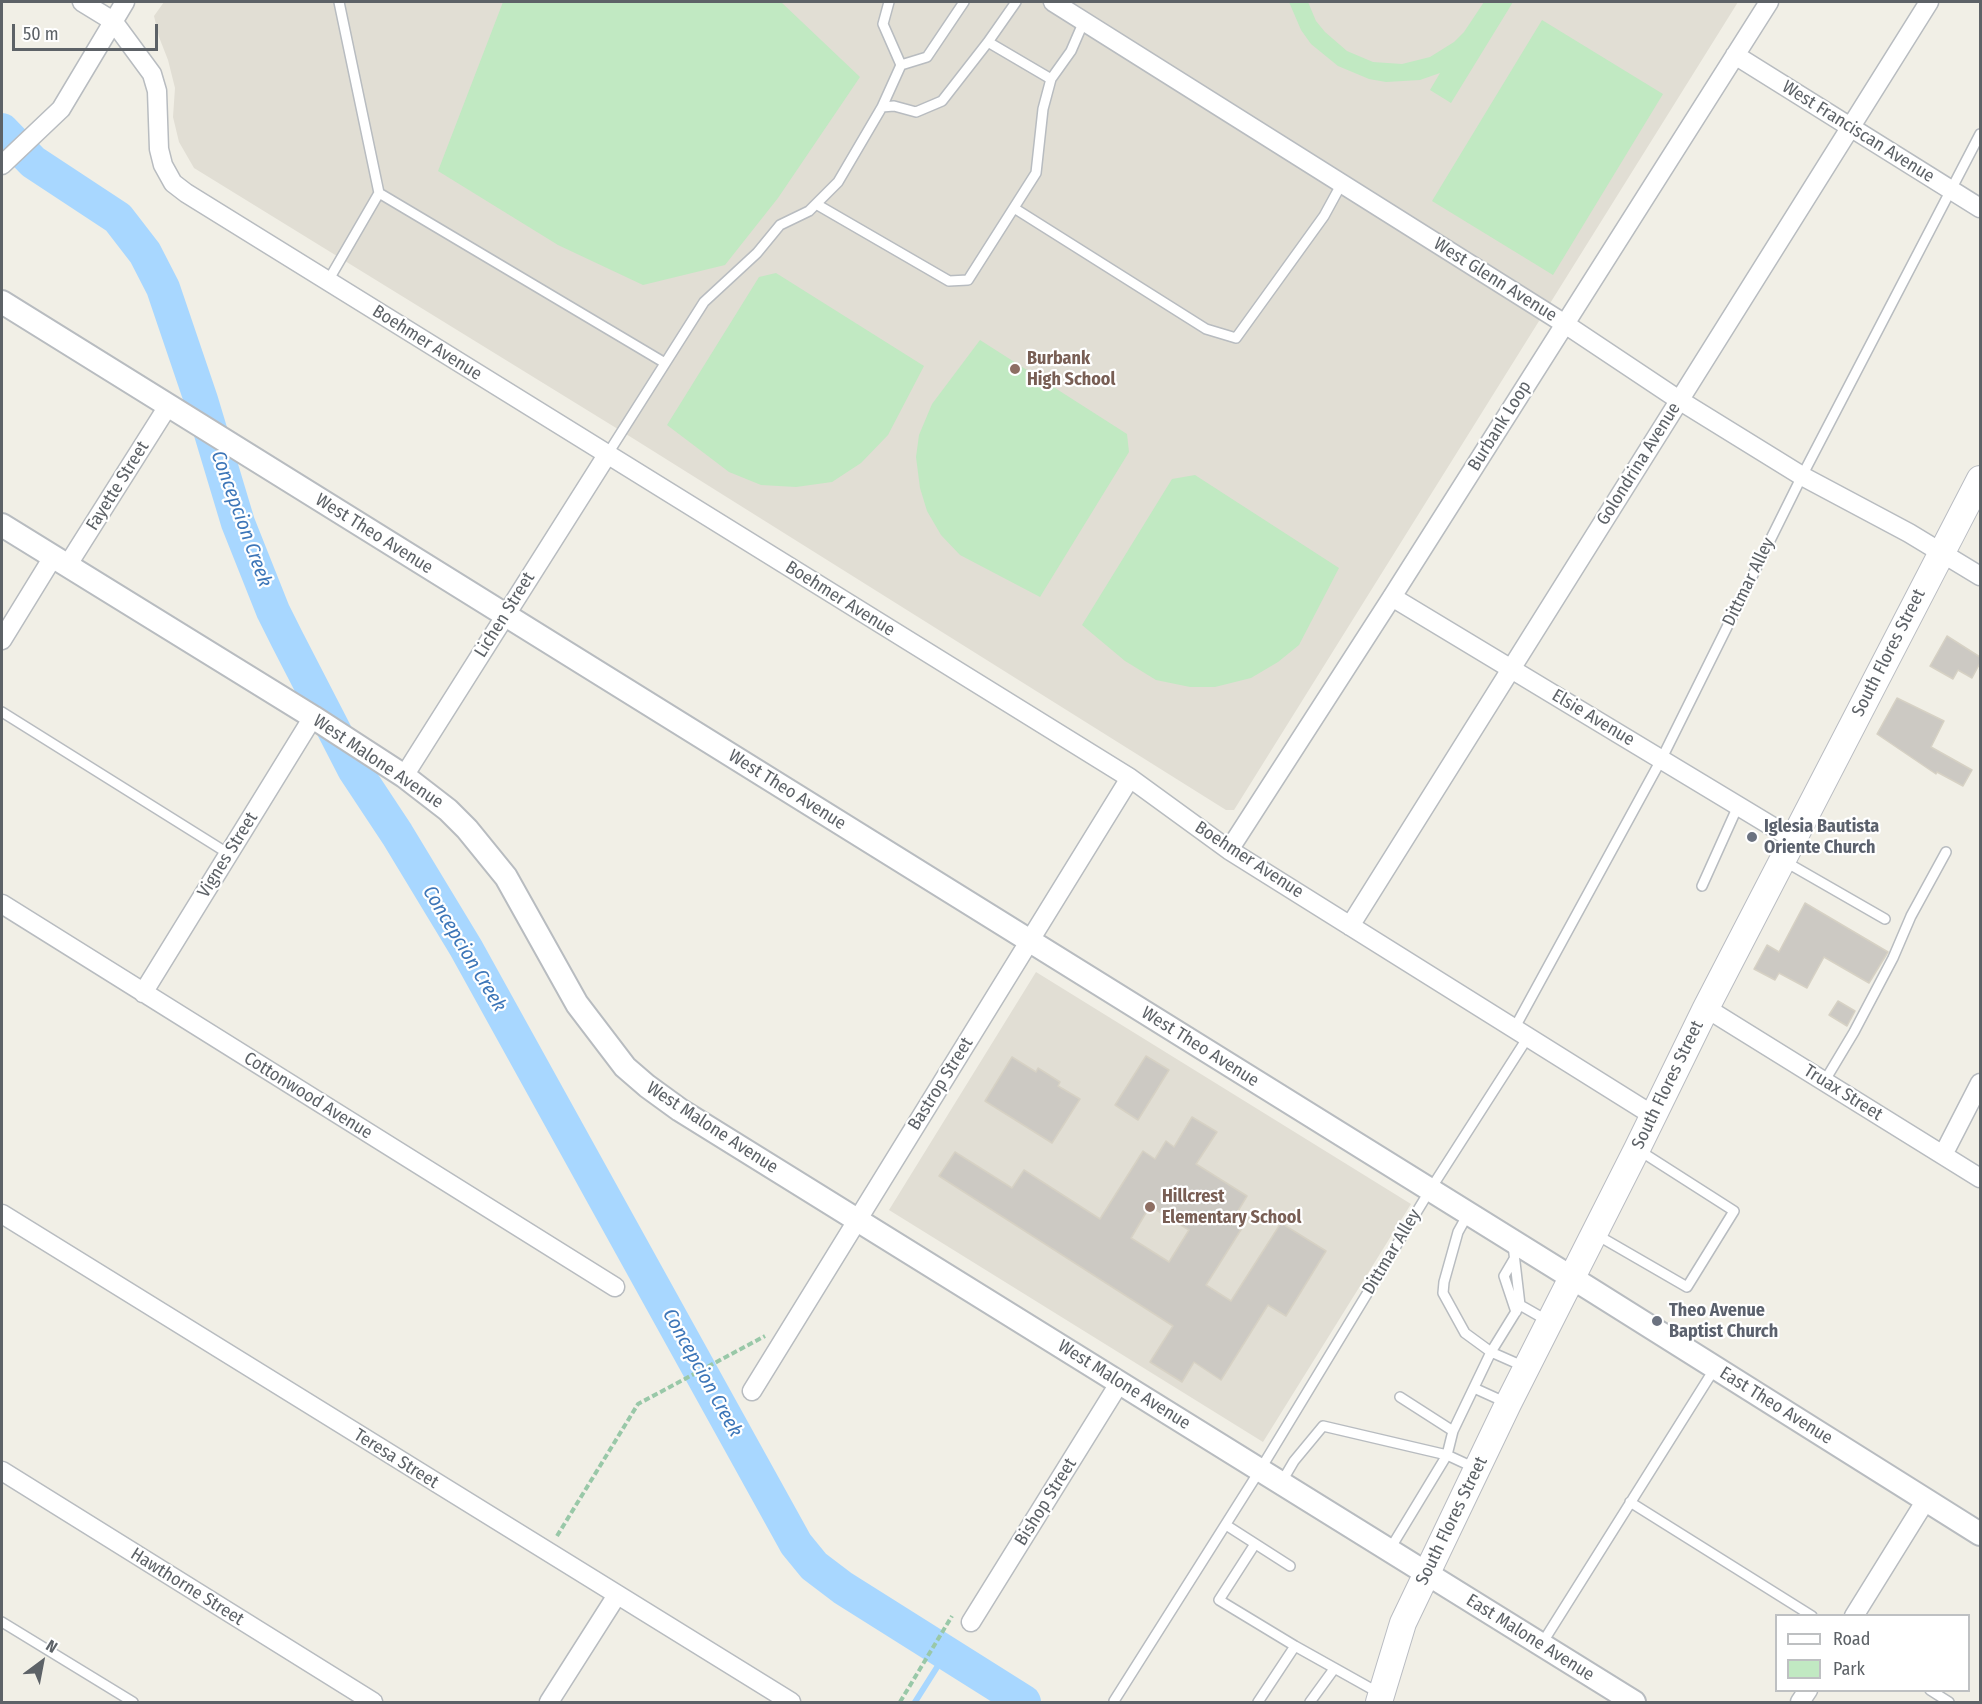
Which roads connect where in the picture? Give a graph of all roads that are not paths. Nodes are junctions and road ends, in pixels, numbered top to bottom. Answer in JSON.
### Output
{"nodes":[{"id":1,"x":82,"y":2,"type":"edge"},
{"id":2,"x":125,"y":2,"type":"edge"},
{"id":3,"x":339,"y":2,"type":"edge"},
{"id":4,"x":889,"y":2,"type":"edge"},
{"id":5,"x":964,"y":2,"type":"edge"},
{"id":6,"x":1016,"y":2,"type":"edge"},
{"id":7,"x":1053,"y":2,"type":"edge"},
{"id":8,"x":1769,"y":2,"type":"edge"},
{"id":9,"x":1929,"y":2,"type":"edge"},
{"id":10,"x":113,"y":21,"type":"junction"},
{"id":11,"x":1084,"y":21,"type":"junction"},
{"id":12,"x":988,"y":42,"type":"junction"},
{"id":13,"x":1735,"y":55,"type":"junction"},
{"id":14,"x":901,"y":65,"type":"junction"},
{"id":15,"x":1051,"y":79,"type":"junction"},
{"id":16,"x":882,"y":107,"type":"junction"},
{"id":17,"x":1849,"y":126,"type":"junction"},
{"id":18,"x":1980,"y":134,"type":"edge"},
{"id":19,"x":2,"y":164,"type":"edge"},
{"id":20,"x":1342,"y":183,"type":"junction"},
{"id":21,"x":1951,"y":190,"type":"junction"},
{"id":22,"x":379,"y":193,"type":"junction"},
{"id":23,"x":816,"y":204,"type":"junction"},
{"id":24,"x":1014,"y":208,"type":"junction"},
{"id":25,"x":1980,"y":208,"type":"edge"},
{"id":26,"x":328,"y":281,"type":"junction"},
{"id":27,"x":2,"y":302,"type":"edge"},
{"id":28,"x":1565,"y":324,"type":"junction"},
{"id":29,"x":665,"y":363,"type":"junction"},
{"id":30,"x":1679,"y":400,"type":"junction"},
{"id":31,"x":163,"y":403,"type":"junction"},
{"id":32,"x":607,"y":455,"type":"junction"},
{"id":33,"x":1802,"y":476,"type":"junction"},
{"id":34,"x":1980,"y":479,"type":"edge"},
{"id":35,"x":2,"y":525,"type":"edge"},
{"id":36,"x":1941,"y":551,"type":"junction"},
{"id":37,"x":60,"y":561,"type":"junction"},
{"id":38,"x":1980,"y":576,"type":"edge"},
{"id":39,"x":1392,"y":597,"type":"junction"},
{"id":40,"x":505,"y":615,"type":"junction"},
{"id":41,"x":2,"y":640,"type":"edge"},
{"id":42,"x":1512,"y":669,"type":"junction"},
{"id":43,"x":2,"y":712,"type":"edge"},
{"id":44,"x":313,"y":717,"type":"junction"},
{"id":45,"x":1661,"y":760,"type":"junction"},
{"id":46,"x":404,"y":776,"type":"junction"},
{"id":47,"x":1130,"y":778,"type":"junction"},
{"id":48,"x":1738,"y":806,"type":"junction"},
{"id":49,"x":1787,"y":849,"type":"junction"},
{"id":50,"x":1229,"y":850,"type":"junction"},
{"id":51,"x":1946,"y":852,"type":"dead end"},
{"id":52,"x":229,"y":854,"type":"junction"},
{"id":53,"x":1702,"y":886,"type":"dead end"},
{"id":54,"x":2,"y":904,"type":"edge"},
{"id":55,"x":1885,"y":919,"type":"dead end"},
{"id":56,"x":1350,"y":926,"type":"junction"},
{"id":57,"x":1029,"y":941,"type":"junction"},
{"id":58,"x":142,"y":993,"type":"junction"},
{"id":59,"x":1706,"y":1008,"type":"junction"},
{"id":60,"x":1521,"y":1033,"type":"junction"},
{"id":61,"x":1824,"y":1082,"type":"junction"},
{"id":62,"x":1980,"y":1083,"type":"edge"},
{"id":63,"x":1654,"y":1116,"type":"junction"},
{"id":64,"x":1637,"y":1149,"type":"junction"},
{"id":65,"x":1943,"y":1155,"type":"junction"},
{"id":66,"x":1980,"y":1178,"type":"edge"},
{"id":67,"x":1430,"y":1190,"type":"junction"},
{"id":68,"x":2,"y":1214,"type":"edge"},
{"id":69,"x":1468,"y":1214,"type":"junction"},
{"id":70,"x":857,"y":1220,"type":"junction"},
{"id":71,"x":1595,"y":1233,"type":"junction"},
{"id":72,"x":1513,"y":1250,"type":"junction"},
{"id":73,"x":1572,"y":1278,"type":"junction"},
{"id":74,"x":615,"y":1287,"type":"dead end"},
{"id":75,"x":1518,"y":1309,"type":"junction"},
{"id":76,"x":1550,"y":1322,"type":"junction"},
{"id":77,"x":1491,"y":1352,"type":"junction"},
{"id":78,"x":1527,"y":1368,"type":"junction"},
{"id":79,"x":1715,"y":1368,"type":"junction"},
{"id":80,"x":1120,"y":1382,"type":"junction"},
{"id":81,"x":1474,"y":1388,"type":"junction"},
{"id":82,"x":752,"y":1391,"type":"dead end"},
{"id":83,"x":1400,"y":1397,"type":"dead end"},
{"id":84,"x":1508,"y":1404,"type":"junction"},
{"id":85,"x":1454,"y":1431,"type":"junction"},
{"id":86,"x":1447,"y":1455,"type":"junction"},
{"id":87,"x":1477,"y":1469,"type":"junction"},
{"id":88,"x":1260,"y":1470,"type":"junction"},
{"id":89,"x":2,"y":1471,"type":"edge"},
{"id":90,"x":1281,"y":1483,"type":"junction"},
{"id":91,"x":1926,"y":1500,"type":"junction"},
{"id":92,"x":1630,"y":1502,"type":"junction"},
{"id":93,"x":1226,"y":1525,"type":"junction"},
{"id":94,"x":1980,"y":1534,"type":"edge"},
{"id":95,"x":1255,"y":1544,"type":"junction"},
{"id":96,"x":1389,"y":1551,"type":"junction"},
{"id":97,"x":1290,"y":1566,"type":"dead end"},
{"id":98,"x":1426,"y":1574,"type":"junction"},
{"id":99,"x":617,"y":1595,"type":"junction"},
{"id":100,"x":1809,"y":1614,"type":"edge"},
{"id":101,"x":1855,"y":1614,"type":"edge"},
{"id":102,"x":2,"y":1622,"type":"edge"},
{"id":103,"x":971,"y":1622,"type":"dead end"},
{"id":104,"x":1541,"y":1645,"type":"junction"},
{"id":105,"x":1294,"y":1646,"type":"junction"},
{"id":106,"x":1334,"y":1669,"type":"junction"},
{"id":107,"x":1933,"y":1692,"type":"edge"},
{"id":108,"x":1380,"y":1698,"type":"edge"},
{"id":109,"x":1114,"y":1701,"type":"edge"},
{"id":110,"x":133,"y":1702,"type":"edge"},
{"id":111,"x":373,"y":1702,"type":"edge"},
{"id":112,"x":549,"y":1702,"type":"edge"},
{"id":113,"x":791,"y":1702,"type":"edge"},
{"id":114,"x":1258,"y":1702,"type":"edge"},
{"id":115,"x":1311,"y":1702,"type":"edge"},
{"id":116,"x":1634,"y":1702,"type":"edge"},
{"id":117,"x":1949,"y":1702,"type":"edge"}],
"edges":[{"from":1,"to":10,"type":"street"},
{"from":2,"to":10,"type":"street"},
{"from":3,"to":22,"type":"lane"},
{"from":4,"to":14,"type":"lane"},
{"from":5,"to":14,"type":"lane"},
{"from":6,"to":12,"type":"lane"},
{"from":7,"to":11,"type":"street","name":"West Glenn Avenue"},
{"from":8,"to":13,"type":"street","name":"Burbank Loop"},
{"from":9,"to":17,"type":"street","name":"Golondrina Avenue"},
{"from":10,"to":19,"type":"street"},
{"from":10,"to":26,"type":"street","name":"Boehmer Avenue"},
{"from":11,"to":15,"type":"lane"},
{"from":11,"to":20,"type":"street","name":"West Glenn Avenue"},
{"from":12,"to":15,"type":"lane"},
{"from":12,"to":16,"type":"lane"},
{"from":13,"to":17,"type":"street","name":"West Franciscan Avenue"},
{"from":13,"to":28,"type":"street","name":"Burbank Loop"},
{"from":14,"to":16,"type":"lane"},
{"from":15,"to":24,"type":"lane"},
{"from":16,"to":23,"type":"lane"},
{"from":17,"to":21,"type":"street","name":"West Franciscan Avenue"},
{"from":17,"to":30,"type":"street","name":"Golondrina Avenue"},
{"from":18,"to":21,"type":"lane","name":"Dittmar Alley"},
{"from":20,"to":24,"type":"lane"},
{"from":20,"to":28,"type":"street","name":"West Glenn Avenue"},
{"from":21,"to":25,"type":"street","name":"West Franciscan Avenue"},
{"from":21,"to":33,"type":"lane","name":"Dittmar Alley"},
{"from":22,"to":26,"type":"lane"},
{"from":22,"to":29,"type":"lane"},
{"from":23,"to":24,"type":"lane"},
{"from":23,"to":29,"type":"lane"},
{"from":26,"to":32,"type":"street","name":"Boehmer Avenue"},
{"from":27,"to":31,"type":"street","name":"West Theo Avenue"},
{"from":28,"to":30,"type":"street","name":"West Glenn Avenue"},
{"from":28,"to":39,"type":"street","name":"Burbank Loop"},
{"from":29,"to":32,"type":"lane"},
{"from":30,"to":33,"type":"street","name":"West Glenn Avenue"},
{"from":30,"to":42,"type":"street","name":"Golondrina Avenue"},
{"from":31,"to":37,"type":"street","name":"Fayette Street"},
{"from":31,"to":40,"type":"street","name":"West Theo Avenue"},
{"from":32,"to":40,"type":"street","name":"Lichen Street"},
{"from":32,"to":47,"type":"street","name":"Boehmer Avenue"},
{"from":33,"to":36,"type":"street","name":"West Glenn Avenue"},
{"from":33,"to":45,"type":"lane","name":"Dittmar Alley"},
{"from":34,"to":36,"type":"main road","name":"South Flores Street"},
{"from":35,"to":37,"type":"street","name":"West Malone Avenue"},
{"from":36,"to":38,"type":"street","name":"West Glenn Avenue"},
{"from":36,"to":49,"type":"main road","name":"South Flores Street"},
{"from":37,"to":41,"type":"street","name":"Fayette Street"},
{"from":37,"to":44,"type":"street","name":"West Malone Avenue"},
{"from":39,"to":42,"type":"street","name":"Elsie Avenue"},
{"from":39,"to":50,"type":"street","name":"Burbank Loop"},
{"from":40,"to":46,"type":"street","name":"Lichen Street"},
{"from":40,"to":57,"type":"street","name":"West Theo Avenue"},
{"from":42,"to":45,"type":"street","name":"Elsie Avenue"},
{"from":42,"to":56,"type":"street","name":"Golondrina Avenue"},
{"from":43,"to":52,"type":"lane"},
{"from":44,"to":46,"type":"street","name":"West Malone Avenue"},
{"from":44,"to":52,"type":"street","name":"Vignes Street"},
{"from":45,"to":48,"type":"street","name":"Elsie Avenue"},
{"from":45,"to":60,"type":"lane","name":"Dittmar Alley"},
{"from":46,"to":70,"type":"street","name":"West Malone Avenue"},
{"from":47,"to":50,"type":"street","name":"Boehmer Avenue"},
{"from":47,"to":57,"type":"street","name":"Bastrop Street"},
{"from":48,"to":49,"type":"street","name":"Elsie Avenue"},
{"from":48,"to":53,"type":"lane"},
{"from":49,"to":55,"type":"lane"},
{"from":49,"to":59,"type":"main road","name":"South Flores Street"},
{"from":50,"to":56,"type":"street","name":"Boehmer Avenue"},
{"from":51,"to":61,"type":"lane"},
{"from":52,"to":58,"type":"street","name":"Vignes Street"},
{"from":54,"to":58,"type":"street","name":"Cottonwood Avenue"},
{"from":56,"to":60,"type":"street","name":"Boehmer Avenue"},
{"from":57,"to":67,"type":"street","name":"West Theo Avenue"},
{"from":57,"to":70,"type":"street","name":"Bastrop Street"},
{"from":58,"to":74,"type":"street","name":"Cottonwood Avenue"},
{"from":59,"to":61,"type":"street","name":"Truax Street"},
{"from":59,"to":63,"type":"main road","name":"South Flores Street"},
{"from":60,"to":63,"type":"street","name":"Boehmer Avenue"},
{"from":60,"to":67,"type":"lane","name":"Dittmar Alley"},
{"from":61,"to":65,"type":"street","name":"Truax Street"},
{"from":62,"to":65,"type":"street"},
{"from":63,"to":64,"type":"main road","name":"South Flores Street"},
{"from":64,"to":71,"type":"main road","name":"South Flores Street"},
{"from":64,"to":71,"type":"lane"},
{"from":65,"to":66,"type":"street","name":"Truax Street"},
{"from":67,"to":69,"type":"street","name":"West Theo Avenue"},
{"from":67,"to":88,"type":"lane","name":"Dittmar Alley"},
{"from":68,"to":99,"type":"street","name":"Teresa Street"},
{"from":69,"to":72,"type":"street","name":"West Theo Avenue"},
{"from":69,"to":77,"type":"lane"},
{"from":70,"to":80,"type":"street","name":"West Malone Avenue"},
{"from":70,"to":82,"type":"street","name":"Bastrop Street"},
{"from":71,"to":73,"type":"main road","name":"South Flores Street"},
{"from":72,"to":73,"type":"street","name":"West Theo Avenue"},
{"from":72,"to":75,"type":"lane"},
{"from":73,"to":76,"type":"main road","name":"South Flores Street"},
{"from":73,"to":79,"type":"street","name":"East Theo Avenue"},
{"from":75,"to":76,"type":"lane"},
{"from":75,"to":77,"type":"lane"},
{"from":76,"to":78,"type":"main road","name":"South Flores Street"},
{"from":77,"to":78,"type":"lane"},
{"from":77,"to":81,"type":"lane"},
{"from":78,"to":84,"type":"main road","name":"South Flores Street"},
{"from":79,"to":91,"type":"street","name":"East Theo Avenue"},
{"from":79,"to":92,"type":"lane"},
{"from":80,"to":88,"type":"street","name":"West Malone Avenue"},
{"from":80,"to":103,"type":"street","name":"Bishop Street"},
{"from":81,"to":84,"type":"lane"},
{"from":81,"to":85,"type":"lane"},
{"from":83,"to":85,"type":"lane"},
{"from":84,"to":87,"type":"main road","name":"South Flores Street"},
{"from":85,"to":86,"type":"lane"},
{"from":86,"to":87,"type":"lane"},
{"from":86,"to":90,"type":"lane"},
{"from":86,"to":96,"type":"lane"},
{"from":87,"to":98,"type":"main road","name":"South Flores Street"},
{"from":88,"to":90,"type":"street","name":"West Malone Avenue"},
{"from":88,"to":93,"type":"lane","name":"Dittmar Alley"},
{"from":89,"to":111,"type":"street","name":"Hawthorne Street"},
{"from":90,"to":96,"type":"street","name":"West Malone Avenue"},
{"from":91,"to":94,"type":"street","name":"East Theo Avenue"},
{"from":91,"to":101,"type":"street"},
{"from":92,"to":100,"type":"lane"},
{"from":92,"to":104,"type":"lane"},
{"from":93,"to":95,"type":"lane"},
{"from":93,"to":109,"type":"lane","name":"Dittmar Alley"},
{"from":95,"to":97,"type":"lane"},
{"from":95,"to":105,"type":"lane"},
{"from":96,"to":98,"type":"street","name":"West Malone Avenue"},
{"from":98,"to":104,"type":"street","name":"East Malone Avenue"},
{"from":98,"to":108,"type":"main road","name":"South Flores Street"},
{"from":99,"to":112,"type":"street"},
{"from":99,"to":113,"type":"street","name":"Teresa Street"},
{"from":102,"to":110,"type":"lane"},
{"from":104,"to":116,"type":"street","name":"East Malone Avenue"},
{"from":105,"to":106,"type":"lane"},
{"from":105,"to":114,"type":"lane"},
{"from":106,"to":108,"type":"lane"},
{"from":106,"to":115,"type":"lane"},
{"from":107,"to":117,"type":"lane"}]}
